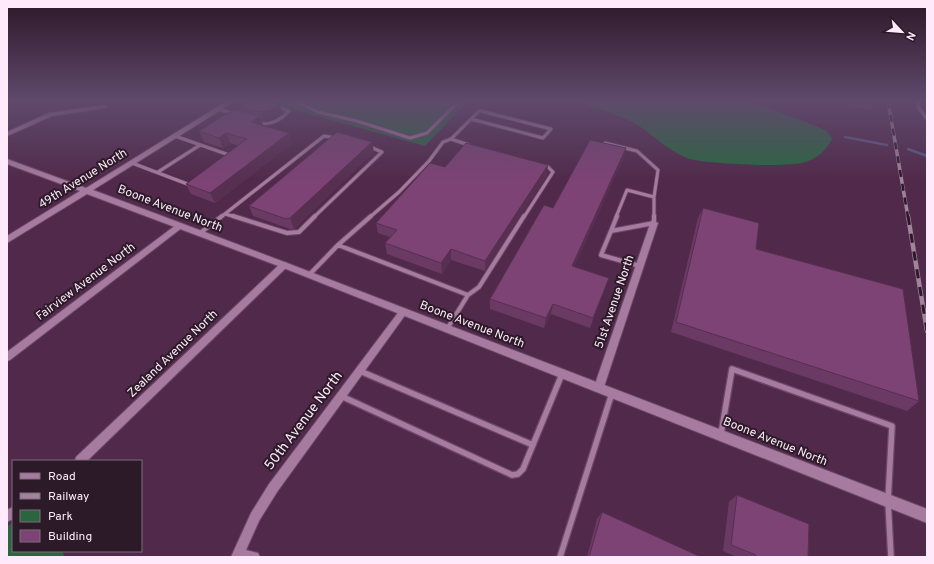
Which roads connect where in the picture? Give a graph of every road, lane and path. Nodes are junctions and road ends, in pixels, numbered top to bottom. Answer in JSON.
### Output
{"nodes":[{"id":1,"x":22,"y":127,"type":"edge"},
{"id":2,"x":189,"y":127,"type":"edge"},
{"id":3,"x":376,"y":127,"type":"edge"},
{"id":4,"x":433,"y":127,"type":"edge"},
{"id":5,"x":463,"y":127,"type":"edge"},
{"id":6,"x":503,"y":127,"type":"edge"},
{"id":7,"x":544,"y":127,"type":"edge"},
{"id":8,"x":7,"y":134,"type":"edge"},
{"id":9,"x":175,"y":136,"type":"junction"},
{"id":10,"x":340,"y":138,"type":"edge"},
{"id":11,"x":451,"y":139,"type":"junction"},
{"id":12,"x":605,"y":143,"type":"edge"},
{"id":13,"x":361,"y":144,"type":"edge"},
{"id":14,"x":200,"y":145,"type":"junction"},
{"id":15,"x":473,"y":146,"type":"edge"},
{"id":16,"x":7,"y":161,"type":"edge"},
{"id":17,"x":228,"y":161,"type":"edge"},
{"id":18,"x":132,"y":163,"type":"junction"},
{"id":19,"x":535,"y":163,"type":"edge"},
{"id":20,"x":158,"y":172,"type":"junction"},
{"id":21,"x":193,"y":186,"type":"edge"},
{"id":22,"x":87,"y":191,"type":"junction"},
{"id":23,"x":654,"y":197,"type":"junction"},
{"id":24,"x":225,"y":214,"type":"junction"},
{"id":25,"x":654,"y":224,"type":"junction"},
{"id":26,"x":179,"y":227,"type":"junction"},
{"id":27,"x":611,"y":231,"type":"junction"},
{"id":28,"x":199,"y":234,"type":"junction"},
{"id":29,"x":7,"y":240,"type":"edge"},
{"id":30,"x":338,"y":245,"type":"junction"},
{"id":31,"x":284,"y":266,"type":"junction"},
{"id":32,"x":640,"y":266,"type":"junction"},
{"id":33,"x":309,"y":276,"type":"junction"},
{"id":34,"x":468,"y":295,"type":"junction"},
{"id":35,"x":403,"y":312,"type":"junction"},
{"id":36,"x":447,"y":329,"type":"junction"},
{"id":37,"x":7,"y":357,"type":"edge"},
{"id":38,"x":360,"y":371,"type":"junction"},
{"id":39,"x":562,"y":373,"type":"junction"},
{"id":40,"x":599,"y":388,"type":"junction"},
{"id":41,"x":612,"y":393,"type":"junction"},
{"id":42,"x":341,"y":396,"type":"junction"},
{"id":43,"x":721,"y":434,"type":"junction"},
{"id":44,"x":533,"y":445,"type":"junction"},
{"id":45,"x":81,"y":460,"type":"edge"},
{"id":46,"x":888,"y":501,"type":"junction"},
{"id":47,"x":927,"y":516,"type":"edge"},
{"id":48,"x":238,"y":556,"type":"edge"},
{"id":49,"x":254,"y":557,"type":"edge"},
{"id":50,"x":560,"y":557,"type":"edge"},
{"id":51,"x":891,"y":557,"type":"edge"}],
"edges":[{"from":1,"to":8,"type":"street"},
{"from":2,"to":9,"type":"street","name":"49th Avenue North"},
{"from":3,"to":4,"type":"lane"},
{"from":5,"to":11,"type":"lane"},
{"from":6,"to":7,"type":"lane"},
{"from":9,"to":14,"type":"lane"},
{"from":9,"to":18,"type":"street","name":"49th Avenue North"},
{"from":10,"to":24,"type":"lane"},
{"from":11,"to":15,"type":"lane"},
{"from":11,"to":30,"type":"lane"},
{"from":12,"to":23,"type":"lane"},
{"from":13,"to":24,"type":"lane"},
{"from":14,"to":17,"type":"lane"},
{"from":14,"to":20,"type":"lane"},
{"from":16,"to":22,"type":"street","name":"Boone Avenue North"},
{"from":18,"to":20,"type":"lane"},
{"from":18,"to":22,"type":"street","name":"49th Avenue North"},
{"from":19,"to":34,"type":"lane"},
{"from":20,"to":21,"type":"lane"},
{"from":22,"to":26,"type":"street","name":"Boone Avenue North"},
{"from":22,"to":29,"type":"street","name":"49th Avenue North"},
{"from":23,"to":25,"type":"lane"},
{"from":23,"to":27,"type":"lane"},
{"from":24,"to":28,"type":"lane"},
{"from":25,"to":27,"type":"lane"},
{"from":25,"to":32,"type":"street","name":"51st Avenue North"},
{"from":26,"to":28,"type":"street","name":"Boone Avenue North"},
{"from":26,"to":37,"type":"street","name":"Fairview Avenue North"},
{"from":27,"to":32,"type":"lane"},
{"from":28,"to":31,"type":"street","name":"Boone Avenue North"},
{"from":30,"to":33,"type":"lane"},
{"from":30,"to":34,"type":"lane"},
{"from":31,"to":33,"type":"street","name":"Boone Avenue North"},
{"from":31,"to":45,"type":"street","name":"Zealand Avenue North"},
{"from":32,"to":40,"type":"street","name":"51st Avenue North"},
{"from":33,"to":35,"type":"street","name":"Boone Avenue North"},
{"from":34,"to":36,"type":"lane"},
{"from":35,"to":36,"type":"street","name":"Boone Avenue North"},
{"from":35,"to":38,"type":"street","name":"50th Avenue North"},
{"from":36,"to":39,"type":"street","name":"Boone Avenue North"},
{"from":38,"to":42,"type":"street","name":"50th Avenue North"},
{"from":38,"to":44,"type":"lane"},
{"from":39,"to":40,"type":"street","name":"Boone Avenue North"},
{"from":39,"to":44,"type":"lane"},
{"from":40,"to":41,"type":"street","name":"Boone Avenue North"},
{"from":41,"to":43,"type":"street","name":"Boone Avenue North"},
{"from":41,"to":50,"type":"lane"},
{"from":42,"to":44,"type":"lane"},
{"from":42,"to":48,"type":"street","name":"50th Avenue North"},
{"from":43,"to":46,"type":"street","name":"Boone Avenue North"},
{"from":43,"to":46,"type":"lane"},
{"from":46,"to":47,"type":"street","name":"Boone Avenue North"},
{"from":46,"to":51,"type":"lane"},
{"from":48,"to":49,"type":"street","name":"50th Avenue North"}]}
